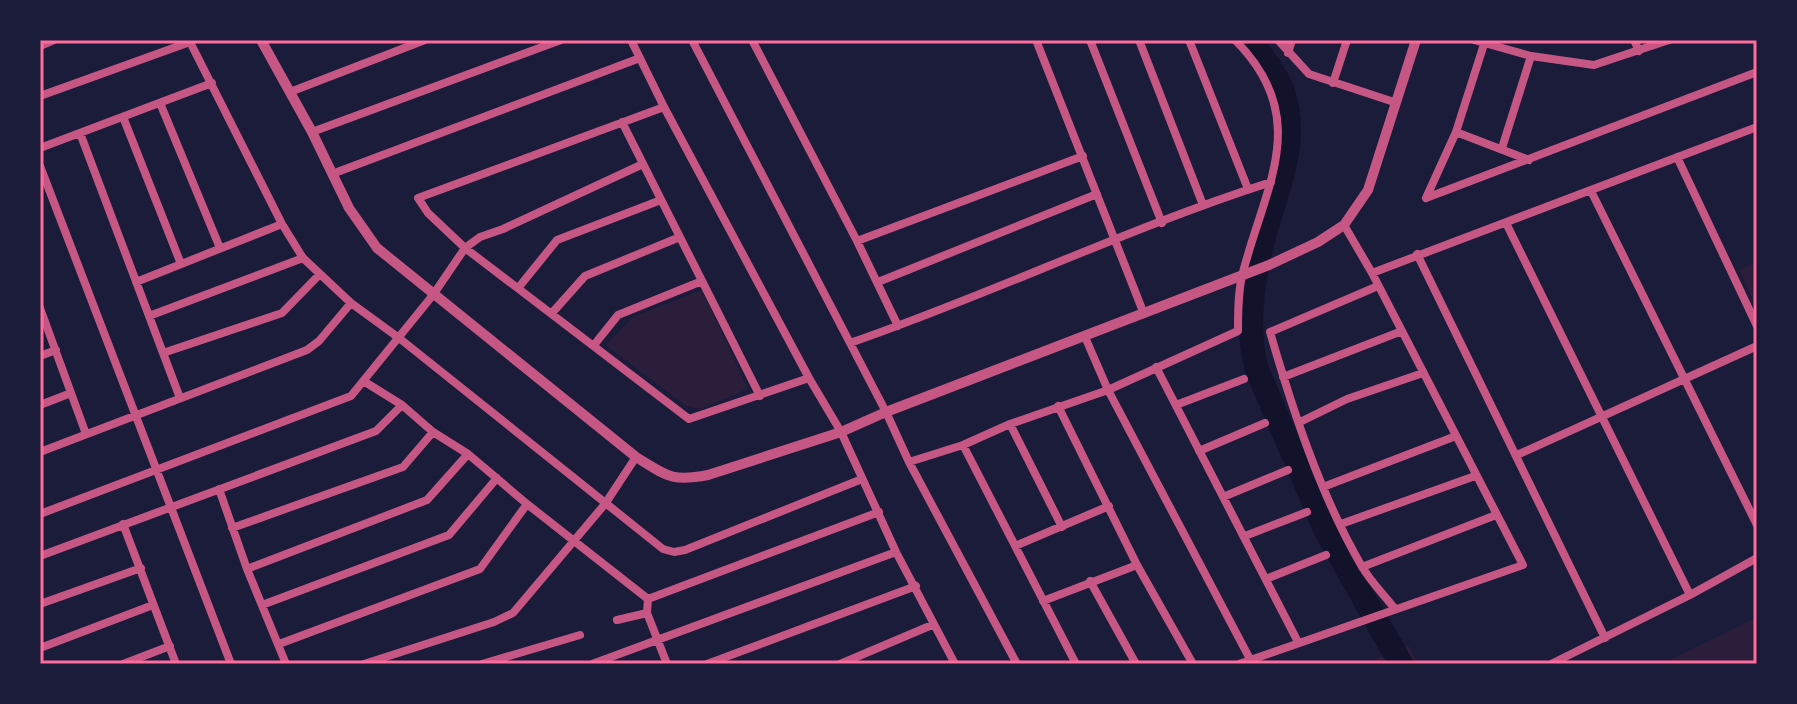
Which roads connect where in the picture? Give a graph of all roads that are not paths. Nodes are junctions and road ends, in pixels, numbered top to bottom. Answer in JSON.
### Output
{"nodes":[{"id":1,"x":54,"y":40,"type":"edge"},
{"id":2,"x":261,"y":40,"type":"edge"},
{"id":3,"x":425,"y":40,"type":"edge"},
{"id":4,"x":561,"y":40,"type":"edge"},
{"id":5,"x":631,"y":40,"type":"edge"},
{"id":6,"x":692,"y":40,"type":"edge"},
{"id":7,"x":752,"y":40,"type":"edge"},
{"id":8,"x":1036,"y":40,"type":"edge"},
{"id":9,"x":1090,"y":40,"type":"edge"},
{"id":10,"x":1139,"y":40,"type":"edge"},
{"id":11,"x":1189,"y":40,"type":"edge"},
{"id":12,"x":1235,"y":40,"type":"edge"},
{"id":13,"x":1278,"y":40,"type":"edge"},
{"id":14,"x":1292,"y":40,"type":"edge"},
{"id":15,"x":1347,"y":40,"type":"edge"},
{"id":16,"x":1416,"y":40,"type":"edge"},
{"id":17,"x":1634,"y":40,"type":"edge"},
{"id":18,"x":1669,"y":40,"type":"edge"},
{"id":19,"x":1481,"y":41,"type":"edge"},
{"id":20,"x":40,"y":46,"type":"edge"},
{"id":21,"x":1639,"y":51,"type":"junction"},
{"id":22,"x":1288,"y":53,"type":"junction"},
{"id":23,"x":1531,"y":56,"type":"junction"},
{"id":24,"x":640,"y":58,"type":"junction"},
{"id":25,"x":1757,"y":72,"type":"edge"},
{"id":26,"x":212,"y":83,"type":"junction"},
{"id":27,"x":1333,"y":83,"type":"junction"},
{"id":28,"x":290,"y":92,"type":"junction"},
{"id":29,"x":40,"y":96,"type":"edge"},
{"id":30,"x":1394,"y":102,"type":"junction"},
{"id":31,"x":160,"y":103,"type":"junction"},
{"id":32,"x":664,"y":107,"type":"junction"},
{"id":33,"x":123,"y":117,"type":"junction"},
{"id":34,"x":622,"y":122,"type":"junction"},
{"id":35,"x":1757,"y":127,"type":"edge"},
{"id":36,"x":312,"y":132,"type":"junction"},
{"id":37,"x":1456,"y":132,"type":"junction"},
{"id":38,"x":80,"y":133,"type":"junction"},
{"id":39,"x":40,"y":148,"type":"edge"},
{"id":40,"x":1502,"y":148,"type":"junction"},
{"id":41,"x":1083,"y":156,"type":"junction"},
{"id":42,"x":1677,"y":157,"type":"junction"},
{"id":43,"x":1529,"y":160,"type":"junction"},
{"id":44,"x":643,"y":164,"type":"junction"},
{"id":45,"x":40,"y":166,"type":"edge"},
{"id":46,"x":332,"y":174,"type":"junction"},
{"id":47,"x":1271,"y":182,"type":"junction"},
{"id":48,"x":1248,"y":189,"type":"junction"},
{"id":49,"x":1591,"y":191,"type":"junction"},
{"id":50,"x":1097,"y":194,"type":"junction"},
{"id":51,"x":661,"y":200,"type":"junction"},
{"id":52,"x":1203,"y":205,"type":"junction"},
{"id":53,"x":1162,"y":223,"type":"junction"},
{"id":54,"x":1506,"y":223,"type":"junction"},
{"id":55,"x":282,"y":224,"type":"junction"},
{"id":56,"x":1344,"y":225,"type":"junction"},
{"id":57,"x":680,"y":237,"type":"junction"},
{"id":58,"x":1113,"y":239,"type":"junction"},
{"id":59,"x":857,"y":241,"type":"junction"},
{"id":60,"x":220,"y":248,"type":"junction"},
{"id":61,"x":465,"y":248,"type":"junction"},
{"id":62,"x":1417,"y":254,"type":"junction"},
{"id":63,"x":303,"y":258,"type":"junction"},
{"id":64,"x":181,"y":264,"type":"junction"},
{"id":65,"x":1372,"y":273,"type":"junction"},
{"id":66,"x":319,"y":275,"type":"junction"},
{"id":67,"x":1242,"y":276,"type":"junction"},
{"id":68,"x":702,"y":281,"type":"junction"},
{"id":69,"x":136,"y":282,"type":"junction"},
{"id":70,"x":878,"y":282,"type":"junction"},
{"id":71,"x":1378,"y":286,"type":"junction"},
{"id":72,"x":519,"y":287,"type":"junction"},
{"id":73,"x":433,"y":295,"type":"junction"},
{"id":74,"x":351,"y":303,"type":"junction"},
{"id":75,"x":40,"y":308,"type":"edge"},
{"id":76,"x":552,"y":313,"type":"junction"},
{"id":77,"x":1144,"y":314,"type":"junction"},
{"id":78,"x":149,"y":316,"type":"junction"},
{"id":79,"x":898,"y":326,"type":"junction"},
{"id":80,"x":1757,"y":326,"type":"edge"},
{"id":81,"x":1402,"y":331,"type":"junction"},
{"id":82,"x":1085,"y":337,"type":"junction"},
{"id":83,"x":399,"y":338,"type":"junction"},
{"id":84,"x":850,"y":343,"type":"junction"},
{"id":85,"x":594,"y":345,"type":"junction"},
{"id":86,"x":1757,"y":346,"type":"edge"},
{"id":87,"x":56,"y":350,"type":"junction"},
{"id":88,"x":163,"y":353,"type":"junction"},
{"id":89,"x":40,"y":356,"type":"edge"},
{"id":90,"x":1156,"y":367,"type":"junction"},
{"id":91,"x":1423,"y":373,"type":"junction"},
{"id":92,"x":1283,"y":377,"type":"junction"},
{"id":93,"x":809,"y":378,"type":"junction"},
{"id":94,"x":1244,"y":379,"type":"dead end"},
{"id":95,"x":1685,"y":379,"type":"junction"},
{"id":96,"x":365,"y":382,"type":"junction"},
{"id":97,"x":1108,"y":390,"type":"junction"},
{"id":98,"x":71,"y":393,"type":"junction"},
{"id":99,"x":760,"y":396,"type":"junction"},
{"id":100,"x":180,"y":398,"type":"junction"},
{"id":101,"x":40,"y":405,"type":"edge"},
{"id":102,"x":402,"y":405,"type":"junction"},
{"id":103,"x":1176,"y":405,"type":"junction"},
{"id":104,"x":1058,"y":406,"type":"junction"},
{"id":105,"x":886,"y":412,"type":"junction"},
{"id":106,"x":135,"y":415,"type":"junction"},
{"id":107,"x":1601,"y":419,"type":"junction"},
{"id":108,"x":1300,"y":422,"type":"junction"},
{"id":109,"x":1265,"y":423,"type":"dead end"},
{"id":110,"x":1010,"y":424,"type":"junction"},
{"id":111,"x":433,"y":432,"type":"junction"},
{"id":112,"x":841,"y":432,"type":"junction"},
{"id":113,"x":86,"y":434,"type":"junction"},
{"id":114,"x":1456,"y":436,"type":"junction"},
{"id":115,"x":963,"y":445,"type":"junction"},
{"id":116,"x":1199,"y":451,"type":"junction"},
{"id":117,"x":40,"y":452,"type":"edge"},
{"id":118,"x":468,"y":454,"type":"junction"},
{"id":119,"x":1517,"y":455,"type":"junction"},
{"id":120,"x":636,"y":457,"type":"junction"},
{"id":121,"x":909,"y":462,"type":"junction"},
{"id":122,"x":157,"y":470,"type":"junction"},
{"id":123,"x":1288,"y":470,"type":"dead end"},
{"id":124,"x":1475,"y":476,"type":"junction"},
{"id":125,"x":497,"y":478,"type":"junction"},
{"id":126,"x":862,"y":479,"type":"junction"},
{"id":127,"x":1323,"y":487,"type":"junction"},
{"id":128,"x":219,"y":489,"type":"junction"},
{"id":129,"x":1223,"y":497,"type":"junction"},
{"id":130,"x":527,"y":504,"type":"junction"},
{"id":131,"x":605,"y":504,"type":"junction"},
{"id":132,"x":170,"y":506,"type":"junction"},
{"id":133,"x":1109,"y":506,"type":"junction"},
{"id":134,"x":879,"y":512,"type":"junction"},
{"id":135,"x":1307,"y":512,"type":"dead end"},
{"id":136,"x":40,"y":514,"type":"edge"},
{"id":137,"x":1496,"y":515,"type":"junction"},
{"id":138,"x":123,"y":524,"type":"junction"},
{"id":139,"x":1341,"y":524,"type":"junction"},
{"id":140,"x":1757,"y":525,"type":"edge"},
{"id":141,"x":1062,"y":527,"type":"junction"},
{"id":142,"x":232,"y":528,"type":"junction"},
{"id":143,"x":1245,"y":536,"type":"junction"},
{"id":144,"x":574,"y":541,"type":"junction"},
{"id":145,"x":1015,"y":546,"type":"junction"},
{"id":146,"x":896,"y":552,"type":"junction"},
{"id":147,"x":1326,"y":555,"type":"dead end"},
{"id":148,"x":40,"y":556,"type":"edge"},
{"id":149,"x":1757,"y":558,"type":"edge"},
{"id":150,"x":1137,"y":565,"type":"junction"},
{"id":151,"x":1362,"y":567,"type":"junction"},
{"id":152,"x":141,"y":568,"type":"junction"},
{"id":153,"x":247,"y":569,"type":"junction"},
{"id":154,"x":1266,"y":579,"type":"junction"},
{"id":155,"x":1090,"y":581,"type":"junction"},
{"id":156,"x":916,"y":586,"type":"junction"},
{"id":157,"x":1690,"y":595,"type":"junction"},
{"id":158,"x":648,"y":599,"type":"junction"},
{"id":159,"x":1043,"y":601,"type":"junction"},
{"id":160,"x":40,"y":604,"type":"edge"},
{"id":161,"x":153,"y":605,"type":"junction"},
{"id":162,"x":262,"y":605,"type":"junction"},
{"id":163,"x":1392,"y":610,"type":"junction"},
{"id":164,"x":647,"y":613,"type":"junction"},
{"id":165,"x":617,"y":620,"type":"dead end"},
{"id":166,"x":932,"y":625,"type":"junction"},
{"id":167,"x":580,"y":635,"type":"dead end"},
{"id":168,"x":1605,"y":638,"type":"junction"},
{"id":169,"x":656,"y":640,"type":"junction"},
{"id":170,"x":1298,"y":642,"type":"junction"},
{"id":171,"x":279,"y":644,"type":"junction"},
{"id":172,"x":170,"y":646,"type":"junction"},
{"id":173,"x":40,"y":648,"type":"edge"},
{"id":174,"x":1251,"y":661,"type":"junction"},
{"id":175,"x":1016,"y":662,"type":"edge"},
{"id":176,"x":123,"y":664,"type":"edge"},
{"id":177,"x":176,"y":664,"type":"edge"},
{"id":178,"x":231,"y":664,"type":"edge"},
{"id":179,"x":286,"y":664,"type":"edge"},
{"id":180,"x":364,"y":664,"type":"edge"},
{"id":181,"x":482,"y":664,"type":"edge"},
{"id":182,"x":592,"y":664,"type":"edge"},
{"id":183,"x":667,"y":664,"type":"edge"},
{"id":184,"x":707,"y":664,"type":"edge"},
{"id":185,"x":840,"y":664,"type":"edge"},
{"id":186,"x":955,"y":664,"type":"edge"},
{"id":187,"x":1003,"y":664,"type":"edge"},
{"id":188,"x":1076,"y":664,"type":"edge"},
{"id":189,"x":1136,"y":664,"type":"edge"},
{"id":190,"x":1193,"y":664,"type":"edge"},
{"id":191,"x":1239,"y":664,"type":"edge"},
{"id":192,"x":1551,"y":664,"type":"edge"}],
"edges":[{"from":1,"to":20,"type":"street"},
{"from":2,"to":28,"type":"street"},
{"from":3,"to":28,"type":"street"},
{"from":4,"to":36,"type":"street"},
{"from":5,"to":24,"type":"street"},
{"from":6,"to":84,"type":"street"},
{"from":7,"to":59,"type":"street"},
{"from":8,"to":41,"type":"street"},
{"from":9,"to":53,"type":"street"},
{"from":10,"to":52,"type":"street"},
{"from":11,"to":48,"type":"street"},
{"from":12,"to":47,"type":"street"},
{"from":13,"to":22,"type":"street"},
{"from":14,"to":22,"type":"street"},
{"from":15,"to":27,"type":"street"},
{"from":16,"to":30,"type":"street"},
{"from":17,"to":21,"type":"street"},
{"from":18,"to":21,"type":"street"},
{"from":19,"to":23,"type":"street"},
{"from":19,"to":37,"type":"street"},
{"from":21,"to":23,"type":"street"},
{"from":22,"to":27,"type":"street"},
{"from":23,"to":40,"type":"street"},
{"from":24,"to":32,"type":"street"},
{"from":24,"to":46,"type":"street"},
{"from":25,"to":43,"type":"street"},
{"from":26,"to":29,"type":"street"},
{"from":26,"to":31,"type":"street"},
{"from":26,"to":55,"type":"street"},
{"from":27,"to":30,"type":"street"},
{"from":28,"to":36,"type":"street"},
{"from":30,"to":56,"type":"street"},
{"from":31,"to":33,"type":"street"},
{"from":31,"to":60,"type":"street"},
{"from":32,"to":34,"type":"street"},
{"from":32,"to":93,"type":"street"},
{"from":33,"to":38,"type":"street"},
{"from":33,"to":64,"type":"street"},
{"from":34,"to":44,"type":"street"},
{"from":34,"to":61,"type":"street"},
{"from":35,"to":42,"type":"street"},
{"from":36,"to":46,"type":"street"},
{"from":37,"to":40,"type":"street"},
{"from":37,"to":43,"type":"street"},
{"from":38,"to":39,"type":"street"},
{"from":38,"to":69,"type":"street"},
{"from":40,"to":43,"type":"street"},
{"from":41,"to":50,"type":"street"},
{"from":41,"to":59,"type":"street"},
{"from":42,"to":49,"type":"street"},
{"from":42,"to":80,"type":"street"},
{"from":44,"to":51,"type":"street"},
{"from":44,"to":61,"type":"street"},
{"from":45,"to":106,"type":"street"},
{"from":46,"to":73,"type":"street"},
{"from":47,"to":48,"type":"street"},
{"from":47,"to":67,"type":"street"},
{"from":48,"to":52,"type":"street"},
{"from":49,"to":54,"type":"street"},
{"from":49,"to":95,"type":"street"},
{"from":50,"to":58,"type":"street"},
{"from":50,"to":70,"type":"street"},
{"from":51,"to":57,"type":"street"},
{"from":51,"to":72,"type":"street"},
{"from":52,"to":53,"type":"street"},
{"from":53,"to":58,"type":"street"},
{"from":54,"to":62,"type":"street"},
{"from":54,"to":107,"type":"street"},
{"from":55,"to":60,"type":"street"},
{"from":55,"to":63,"type":"street"},
{"from":56,"to":65,"type":"street"},
{"from":56,"to":67,"type":"street"},
{"from":57,"to":68,"type":"street"},
{"from":57,"to":76,"type":"street"},
{"from":58,"to":77,"type":"street"},
{"from":58,"to":79,"type":"street"},
{"from":59,"to":70,"type":"street"},
{"from":60,"to":64,"type":"street"},
{"from":61,"to":72,"type":"street"},
{"from":61,"to":73,"type":"street"},
{"from":62,"to":65,"type":"street"},
{"from":62,"to":119,"type":"street"},
{"from":63,"to":66,"type":"street"},
{"from":63,"to":78,"type":"street"},
{"from":64,"to":69,"type":"street"},
{"from":65,"to":71,"type":"street"},
{"from":66,"to":74,"type":"street"},
{"from":66,"to":88,"type":"street"},
{"from":67,"to":77,"type":"street"},
{"from":67,"to":90,"type":"street"},
{"from":68,"to":85,"type":"street"},
{"from":68,"to":99,"type":"street"},
{"from":69,"to":78,"type":"street"},
{"from":70,"to":79,"type":"street"},
{"from":71,"to":81,"type":"street"},
{"from":71,"to":92,"type":"street"},
{"from":72,"to":76,"type":"street"},
{"from":73,"to":83,"type":"street"},
{"from":73,"to":120,"type":"street"},
{"from":74,"to":83,"type":"street"},
{"from":74,"to":100,"type":"street"},
{"from":75,"to":87,"type":"street"},
{"from":76,"to":85,"type":"street"},
{"from":77,"to":82,"type":"street"},
{"from":78,"to":88,"type":"street"},
{"from":79,"to":84,"type":"street"},
{"from":81,"to":91,"type":"street"},
{"from":81,"to":92,"type":"street"},
{"from":82,"to":97,"type":"street"},
{"from":82,"to":105,"type":"street"},
{"from":83,"to":96,"type":"street"},
{"from":83,"to":131,"type":"street"},
{"from":84,"to":105,"type":"street"},
{"from":85,"to":99,"type":"street"},
{"from":86,"to":95,"type":"street"},
{"from":87,"to":89,"type":"street"},
{"from":87,"to":98,"type":"street"},
{"from":88,"to":100,"type":"street"},
{"from":90,"to":97,"type":"street"},
{"from":90,"to":103,"type":"street"},
{"from":91,"to":108,"type":"street"},
{"from":91,"to":114,"type":"street"},
{"from":92,"to":108,"type":"street"},
{"from":93,"to":99,"type":"street"},
{"from":93,"to":112,"type":"street"},
{"from":94,"to":103,"type":"street"},
{"from":95,"to":107,"type":"street"},
{"from":95,"to":140,"type":"street"},
{"from":96,"to":102,"type":"street"},
{"from":96,"to":122,"type":"street"},
{"from":97,"to":104,"type":"street"},
{"from":97,"to":174,"type":"street"},
{"from":98,"to":101,"type":"street"},
{"from":98,"to":113,"type":"street"},
{"from":100,"to":106,"type":"street"},
{"from":102,"to":111,"type":"street"},
{"from":102,"to":128,"type":"street"},
{"from":103,"to":116,"type":"street"},
{"from":104,"to":110,"type":"street"},
{"from":104,"to":133,"type":"street"},
{"from":105,"to":112,"type":"street"},
{"from":105,"to":121,"type":"street"},
{"from":106,"to":113,"type":"street"},
{"from":106,"to":122,"type":"street"},
{"from":107,"to":119,"type":"street"},
{"from":107,"to":157,"type":"street"},
{"from":108,"to":127,"type":"street"},
{"from":109,"to":116,"type":"street"},
{"from":110,"to":115,"type":"street"},
{"from":110,"to":141,"type":"street"},
{"from":111,"to":118,"type":"street"},
{"from":111,"to":142,"type":"street"},
{"from":112,"to":120,"type":"street"},
{"from":112,"to":126,"type":"street"},
{"from":113,"to":117,"type":"street"},
{"from":114,"to":124,"type":"street"},
{"from":114,"to":127,"type":"street"},
{"from":115,"to":121,"type":"street"},
{"from":115,"to":145,"type":"street"},
{"from":116,"to":129,"type":"street"},
{"from":118,"to":125,"type":"street"},
{"from":118,"to":153,"type":"street"},
{"from":119,"to":168,"type":"street"},
{"from":120,"to":131,"type":"street"},
{"from":121,"to":175,"type":"street"},
{"from":122,"to":132,"type":"street"},
{"from":122,"to":136,"type":"street"},
{"from":123,"to":129,"type":"street"},
{"from":124,"to":137,"type":"street"},
{"from":124,"to":139,"type":"street"},
{"from":125,"to":130,"type":"street"},
{"from":125,"to":162,"type":"street"},
{"from":126,"to":131,"type":"street"},
{"from":126,"to":134,"type":"street"},
{"from":127,"to":139,"type":"street"},
{"from":128,"to":132,"type":"street"},
{"from":128,"to":142,"type":"street"},
{"from":129,"to":143,"type":"street"},
{"from":130,"to":144,"type":"street"},
{"from":130,"to":171,"type":"street"},
{"from":131,"to":144,"type":"street"},
{"from":132,"to":138,"type":"street"},
{"from":132,"to":178,"type":"street"},
{"from":133,"to":141,"type":"street"},
{"from":133,"to":150,"type":"street"},
{"from":134,"to":146,"type":"street"},
{"from":134,"to":158,"type":"street"},
{"from":135,"to":143,"type":"street"},
{"from":137,"to":151,"type":"street"},
{"from":137,"to":163,"type":"street"},
{"from":138,"to":148,"type":"street"},
{"from":138,"to":152,"type":"street"},
{"from":139,"to":151,"type":"street"},
{"from":141,"to":145,"type":"street"},
{"from":142,"to":153,"type":"street"},
{"from":143,"to":154,"type":"street"},
{"from":144,"to":158,"type":"street"},
{"from":144,"to":180,"type":"street"},
{"from":145,"to":159,"type":"street"},
{"from":146,"to":156,"type":"street"},
{"from":146,"to":169,"type":"street"},
{"from":147,"to":154,"type":"street"},
{"from":149,"to":157,"type":"street"},
{"from":150,"to":155,"type":"street"},
{"from":150,"to":190,"type":"street"},
{"from":151,"to":163,"type":"street"},
{"from":152,"to":160,"type":"street"},
{"from":152,"to":161,"type":"street"},
{"from":153,"to":162,"type":"street"},
{"from":154,"to":170,"type":"street"},
{"from":155,"to":159,"type":"street"},
{"from":155,"to":189,"type":"street"},
{"from":156,"to":166,"type":"street"},
{"from":156,"to":184,"type":"street"},
{"from":157,"to":168,"type":"street"},
{"from":158,"to":164,"type":"street"},
{"from":159,"to":188,"type":"street"},
{"from":161,"to":172,"type":"street"},
{"from":161,"to":173,"type":"street"},
{"from":162,"to":171,"type":"street"},
{"from":163,"to":170,"type":"street"},
{"from":164,"to":165,"type":"street"},
{"from":164,"to":169,"type":"street"},
{"from":166,"to":185,"type":"street"},
{"from":166,"to":186,"type":"street"},
{"from":167,"to":181,"type":"street"},
{"from":168,"to":192,"type":"street"},
{"from":169,"to":182,"type":"street"},
{"from":169,"to":183,"type":"street"},
{"from":170,"to":174,"type":"street"},
{"from":171,"to":179,"type":"street"},
{"from":172,"to":176,"type":"street"},
{"from":172,"to":177,"type":"street"},
{"from":174,"to":191,"type":"street"},
{"from":175,"to":187,"type":"street"}]}
